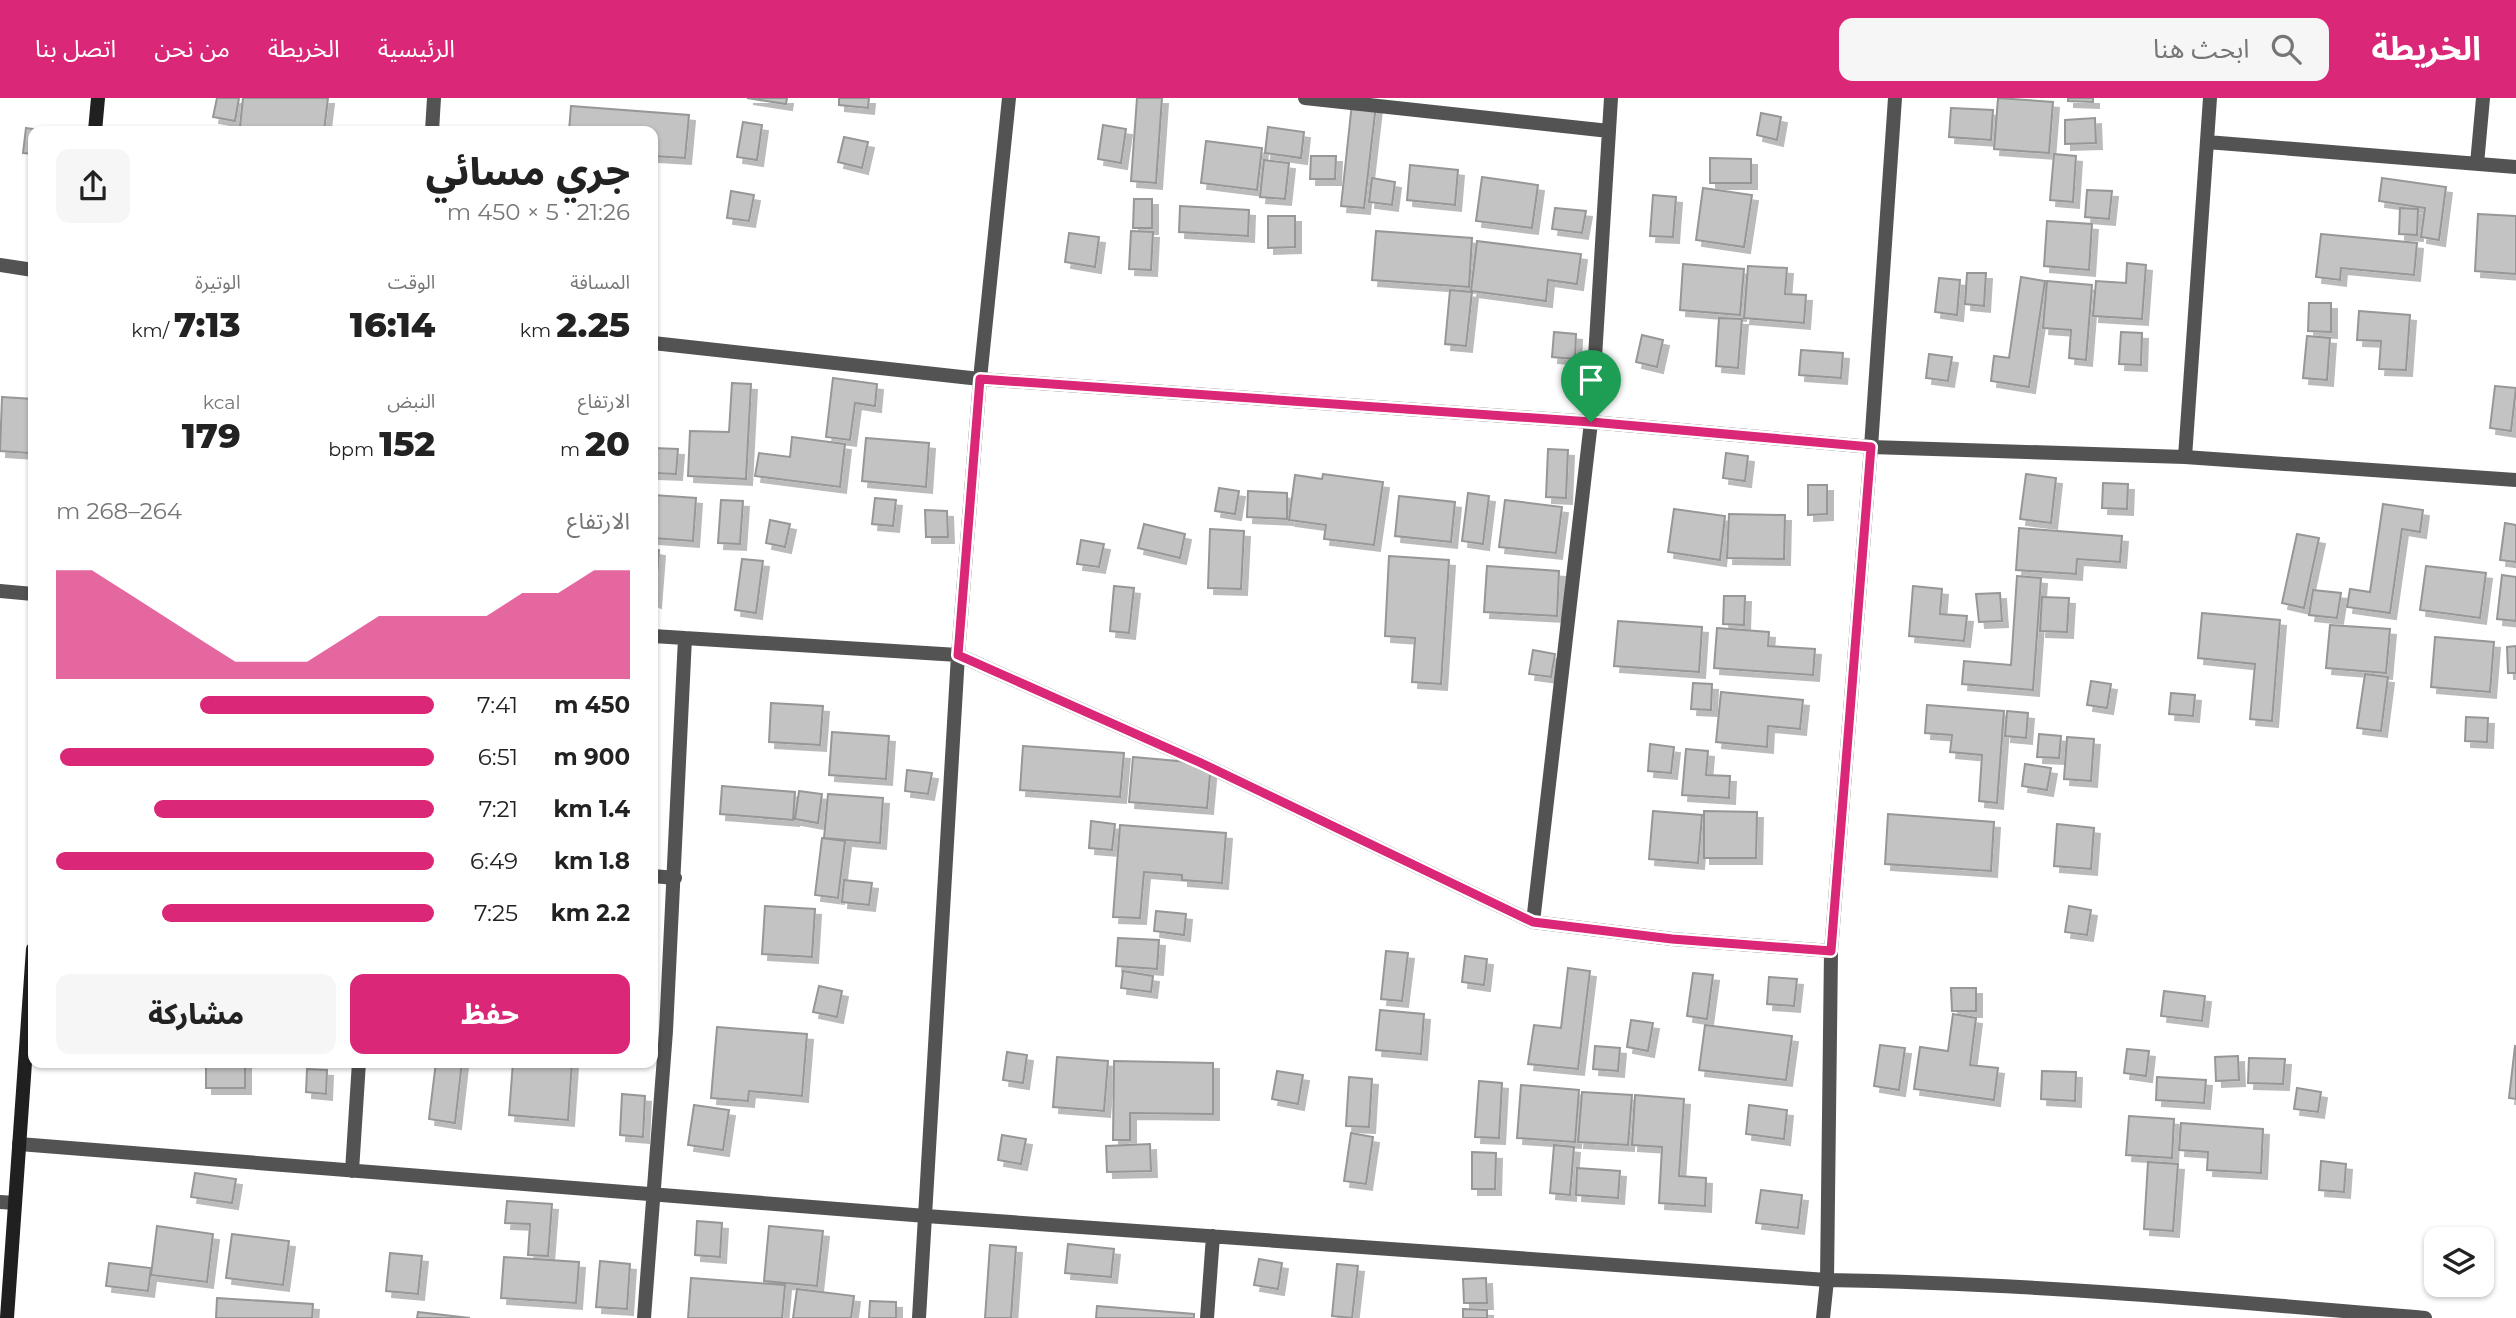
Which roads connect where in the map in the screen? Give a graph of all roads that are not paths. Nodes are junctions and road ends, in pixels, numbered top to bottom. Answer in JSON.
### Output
{"nodes":[{"id":1,"x":97,"y":98,"type":"edge"},
{"id":2,"x":434,"y":98,"type":"edge"},
{"id":3,"x":1009,"y":98,"type":"edge"},
{"id":4,"x":1306,"y":98,"type":"edge"},
{"id":5,"x":1611,"y":98,"type":"edge"},
{"id":6,"x":1895,"y":98,"type":"edge"},
{"id":7,"x":2210,"y":98,"type":"edge"},
{"id":8,"x":2483,"y":98,"type":"edge"},
{"id":9,"x":95,"y":126,"type":"edge"},
{"id":10,"x":432,"y":126,"type":"edge"},
{"id":11,"x":1609,"y":131,"type":"junction"},
{"id":12,"x":2207,"y":142,"type":"junction"},
{"id":13,"x":2477,"y":164,"type":"junction"},
{"id":14,"x":2516,"y":167,"type":"edge"},
{"id":15,"x":0,"y":265,"type":"edge"},
{"id":16,"x":28,"y":269,"type":"edge"},
{"id":17,"x":658,"y":344,"type":"edge"},
{"id":18,"x":980,"y":379,"type":"junction"},
{"id":19,"x":1591,"y":422,"type":"junction"},
{"id":20,"x":1871,"y":447,"type":"junction"},
{"id":21,"x":2185,"y":457,"type":"junction"},
{"id":22,"x":2516,"y":480,"type":"edge"},
{"id":23,"x":0,"y":590,"type":"edge"},
{"id":24,"x":28,"y":593,"type":"edge"},
{"id":25,"x":658,"y":636,"type":"edge"},
{"id":26,"x":685,"y":638,"type":"junction"},
{"id":27,"x":958,"y":655,"type":"junction"},
{"id":28,"x":658,"y":876,"type":"edge"},
{"id":29,"x":675,"y":878,"type":"junction"},
{"id":30,"x":1533,"y":922,"type":"junction"},
{"id":31,"x":1831,"y":951,"type":"junction"},
{"id":32,"x":28,"y":1019,"type":"edge"},
{"id":33,"x":359,"y":1068,"type":"edge"},
{"id":34,"x":19,"y":1144,"type":"junction"},
{"id":35,"x":352,"y":1171,"type":"junction"},
{"id":36,"x":654,"y":1195,"type":"junction"},
{"id":37,"x":0,"y":1202,"type":"edge"},
{"id":38,"x":15,"y":1203,"type":"junction"},
{"id":39,"x":926,"y":1216,"type":"junction"},
{"id":40,"x":1213,"y":1236,"type":"junction"},
{"id":41,"x":1827,"y":1280,"type":"junction"},
{"id":42,"x":7,"y":1318,"type":"edge"},
{"id":43,"x":644,"y":1318,"type":"edge"},
{"id":44,"x":919,"y":1318,"type":"edge"},
{"id":45,"x":1207,"y":1318,"type":"edge"},
{"id":46,"x":1823,"y":1318,"type":"edge"},
{"id":47,"x":2425,"y":1318,"type":"edge"}],
"edges":[{"from":1,"to":9,"type":"street"},
{"from":2,"to":10,"type":"street"},
{"from":3,"to":18,"type":"street"},
{"from":4,"to":11,"type":"street"},
{"from":5,"to":11,"type":"street"},
{"from":6,"to":20,"type":"street"},
{"from":7,"to":12,"type":"street"},
{"from":8,"to":13,"type":"street"},
{"from":11,"to":19,"type":"street"},
{"from":12,"to":13,"type":"street"},
{"from":12,"to":21,"type":"street"},
{"from":13,"to":14,"type":"street"},
{"from":15,"to":16,"type":"street"},
{"from":17,"to":18,"type":"street"},
{"from":18,"to":19,"type":"street"},
{"from":18,"to":27,"type":"street"},
{"from":19,"to":20,"type":"street"},
{"from":19,"to":30,"type":"street"},
{"from":20,"to":21,"type":"street"},
{"from":20,"to":31,"type":"street"},
{"from":21,"to":22,"type":"street"},
{"from":23,"to":24,"type":"street"},
{"from":25,"to":26,"type":"street"},
{"from":26,"to":27,"type":"street"},
{"from":26,"to":29,"type":"street"},
{"from":27,"to":30,"type":"street"},
{"from":27,"to":39,"type":"street"},
{"from":28,"to":29,"type":"street"},
{"from":29,"to":36,"type":"street"},
{"from":30,"to":31,"type":"street"},
{"from":31,"to":41,"type":"street"},
{"from":32,"to":34,"type":"street"},
{"from":33,"to":35,"type":"street"},
{"from":34,"to":35,"type":"street"},
{"from":34,"to":38,"type":"street"},
{"from":35,"to":36,"type":"street"},
{"from":36,"to":39,"type":"street"},
{"from":36,"to":43,"type":"street"},
{"from":37,"to":38,"type":"street"},
{"from":38,"to":42,"type":"street"},
{"from":39,"to":40,"type":"street"},
{"from":39,"to":44,"type":"street"},
{"from":40,"to":41,"type":"street"},
{"from":40,"to":45,"type":"street"},
{"from":41,"to":46,"type":"street"},
{"from":41,"to":47,"type":"street"}]}
